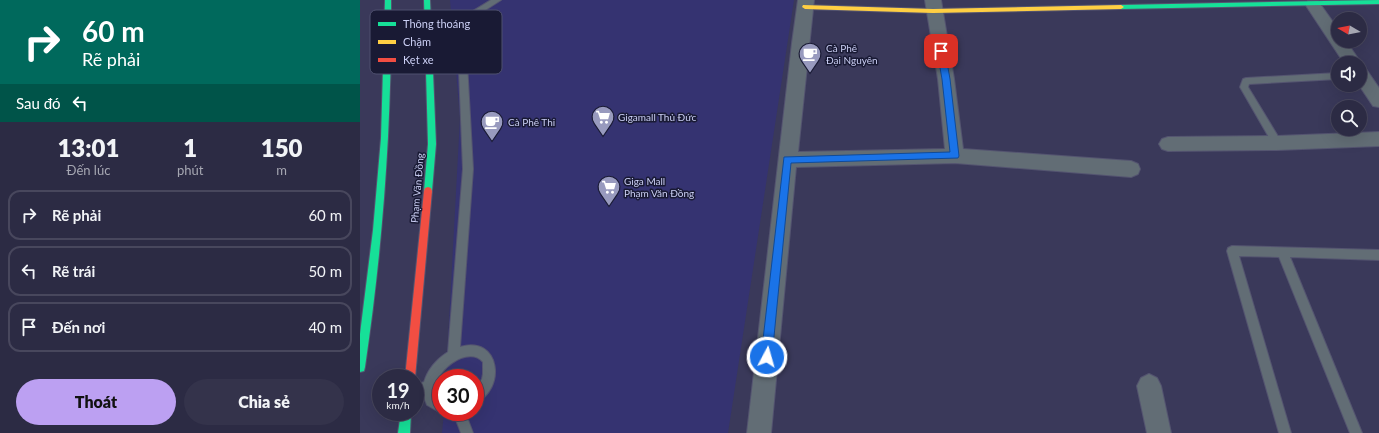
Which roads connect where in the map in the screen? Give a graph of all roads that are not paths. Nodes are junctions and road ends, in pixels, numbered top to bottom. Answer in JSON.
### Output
{"nodes":[{"id":1,"x":427,"y":0,"type":"edge"},
{"id":2,"x":498,"y":0,"type":"edge"},
{"id":3,"x":1379,"y":2,"type":"edge"},
{"id":4,"x":806,"y":3,"type":"edge"},
{"id":5,"x":1313,"y":4,"type":"junction"},
{"id":6,"x":933,"y":5,"type":"edge"},
{"id":7,"x":427,"y":10,"type":"edge"},
{"id":8,"x":481,"y":10,"type":"edge"},
{"id":9,"x":1331,"y":31,"type":"edge"},
{"id":10,"x":387,"y":74,"type":"edge"},
{"id":11,"x":430,"y":74,"type":"edge"},
{"id":12,"x":463,"y":74,"type":"edge"},
{"id":13,"x":1331,"y":76,"type":"edge"},
{"id":14,"x":1367,"y":84,"type":"edge"},
{"id":15,"x":1379,"y":101,"type":"edge"},
{"id":16,"x":1379,"y":139,"type":"edge"},
{"id":17,"x":1277,"y":143,"type":"junction"},
{"id":18,"x":1168,"y":144,"type":"dead end"},
{"id":19,"x":955,"y":156,"type":"junction"},
{"id":20,"x":788,"y":160,"type":"junction"},
{"id":21,"x":1131,"y":169,"type":"dead end"},
{"id":22,"x":1283,"y":253,"type":"junction"},
{"id":23,"x":1379,"y":255,"type":"edge"},
{"id":24,"x":454,"y":355,"type":"junction"},
{"id":25,"x":360,"y":367,"type":"edge"},
{"id":26,"x":411,"y":369,"type":"edge"},
{"id":27,"x":1149,"y":386,"type":"dead end"},
{"id":28,"x":429,"y":387,"type":"junction"},
{"id":29,"x":484,"y":387,"type":"edge"},
{"id":30,"x":424,"y":388,"type":"edge"},
{"id":31,"x":432,"y":400,"type":"edge"},
{"id":32,"x":405,"y":421,"type":"edge"},
{"id":33,"x":462,"y":421,"type":"edge"},
{"id":34,"x":404,"y":433,"type":"edge"},
{"id":35,"x":467,"y":433,"type":"edge"},
{"id":36,"x":759,"y":433,"type":"edge"},
{"id":37,"x":1159,"y":433,"type":"edge"},
{"id":38,"x":1286,"y":433,"type":"edge"},
{"id":39,"x":1356,"y":433,"type":"edge"}],
"edges":[{"from":1,"to":7,"type":"main road","name":"Phạm Văn Đồng"},
{"from":2,"to":8,"type":"lane"},
{"from":3,"to":5,"type":"main road"},
{"from":4,"to":6,"type":"main road"},
{"from":4,"to":20,"type":"street"},
{"from":5,"to":6,"type":"main road"},
{"from":5,"to":9,"type":"street"},
{"from":6,"to":19,"type":"street"},
{"from":10,"to":25,"type":"main road"},
{"from":11,"to":26,"type":"main road","name":"Phạm Văn Đồng"},
{"from":12,"to":24,"type":"lane"},
{"from":13,"to":17,"type":"lane"},
{"from":14,"to":15,"type":"street"},
{"from":16,"to":17,"type":"street"},
{"from":17,"to":18,"type":"street"},
{"from":19,"to":20,"type":"street"},
{"from":19,"to":21,"type":"street"},
{"from":20,"to":36,"type":"street"},
{"from":22,"to":23,"type":"lane"},
{"from":22,"to":38,"type":"lane"},
{"from":22,"to":39,"type":"lane"},
{"from":24,"to":28,"type":"lane"},
{"from":24,"to":29,"type":"lane"},
{"from":27,"to":37,"type":"street"},
{"from":28,"to":30,"type":"lane"},
{"from":28,"to":31,"type":"lane"},
{"from":32,"to":34,"type":"main road"},
{"from":33,"to":35,"type":"lane"}]}
